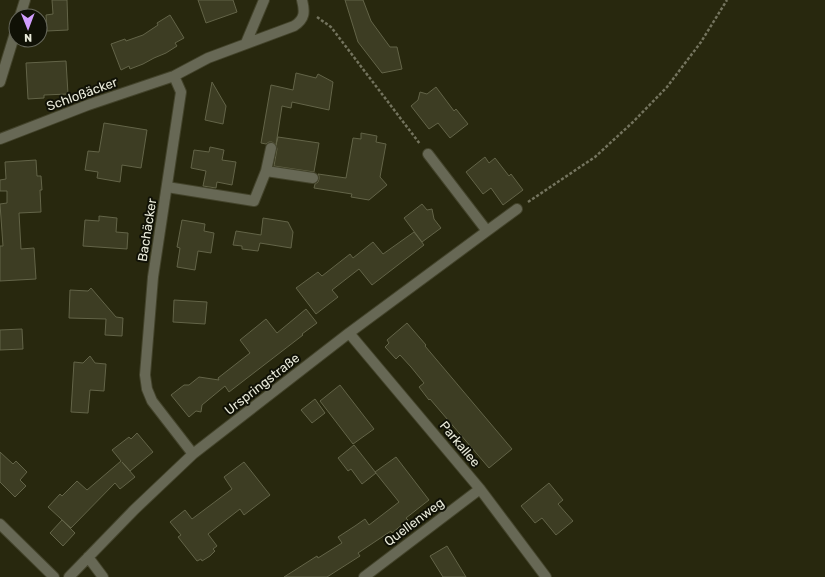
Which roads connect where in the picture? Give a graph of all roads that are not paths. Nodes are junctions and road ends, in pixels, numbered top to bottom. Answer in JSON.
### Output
{"nodes":[{"id":1,"x":264,"y":0,"type":"edge"},
{"id":2,"x":303,"y":4,"type":"edge"},
{"id":3,"x":246,"y":43,"type":"junction"},
{"id":4,"x":10,"y":48,"type":"edge"},
{"id":5,"x":174,"y":76,"type":"junction"},
{"id":6,"x":0,"y":82,"type":"edge"},
{"id":7,"x":0,"y":139,"type":"edge"},
{"id":8,"x":271,"y":148,"type":"dead end"},
{"id":9,"x":428,"y":154,"type":"road end"},
{"id":10,"x":266,"y":171,"type":"junction"},
{"id":11,"x":313,"y":178,"type":"dead end"},
{"id":12,"x":166,"y":187,"type":"junction"},
{"id":13,"x":517,"y":209,"type":"road end"},
{"id":14,"x":486,"y":231,"type":"junction"},
{"id":15,"x":348,"y":333,"type":"junction"},
{"id":16,"x":193,"y":454,"type":"junction"},
{"id":17,"x":480,"y":489,"type":"junction"},
{"id":18,"x":0,"y":524,"type":"edge"},
{"id":19,"x":88,"y":557,"type":"junction"},
{"id":20,"x":54,"y":577,"type":"edge"},
{"id":21,"x":69,"y":577,"type":"edge"},
{"id":22,"x":103,"y":577,"type":"edge"},
{"id":23,"x":364,"y":577,"type":"edge"},
{"id":24,"x":546,"y":577,"type":"edge"}],
"edges":[{"from":1,"to":3,"type":"street"},
{"from":2,"to":3,"type":"street"},
{"from":3,"to":5,"type":"street"},
{"from":4,"to":6,"type":"street"},
{"from":5,"to":7,"type":"street","name":"Schloßäcker"},
{"from":5,"to":12,"type":"street","name":"Bachäcker"},
{"from":8,"to":10,"type":"street"},
{"from":9,"to":14,"type":"street"},
{"from":10,"to":11,"type":"street"},
{"from":10,"to":12,"type":"street"},
{"from":12,"to":16,"type":"street","name":"Bachäcker"},
{"from":13,"to":14,"type":"street","name":"Urspringstraße"},
{"from":14,"to":15,"type":"street","name":"Urspringstraße"},
{"from":15,"to":16,"type":"street","name":"Urspringstraße"},
{"from":15,"to":17,"type":"street","name":"Parkallee"},
{"from":16,"to":19,"type":"street","name":"Urspringstraße"},
{"from":17,"to":23,"type":"street","name":"Quellenweg"},
{"from":17,"to":24,"type":"street","name":"Parkallee"},
{"from":18,"to":20,"type":"street"},
{"from":19,"to":21,"type":"street","name":"Urspringstraße"},
{"from":19,"to":22,"type":"street"}]}
